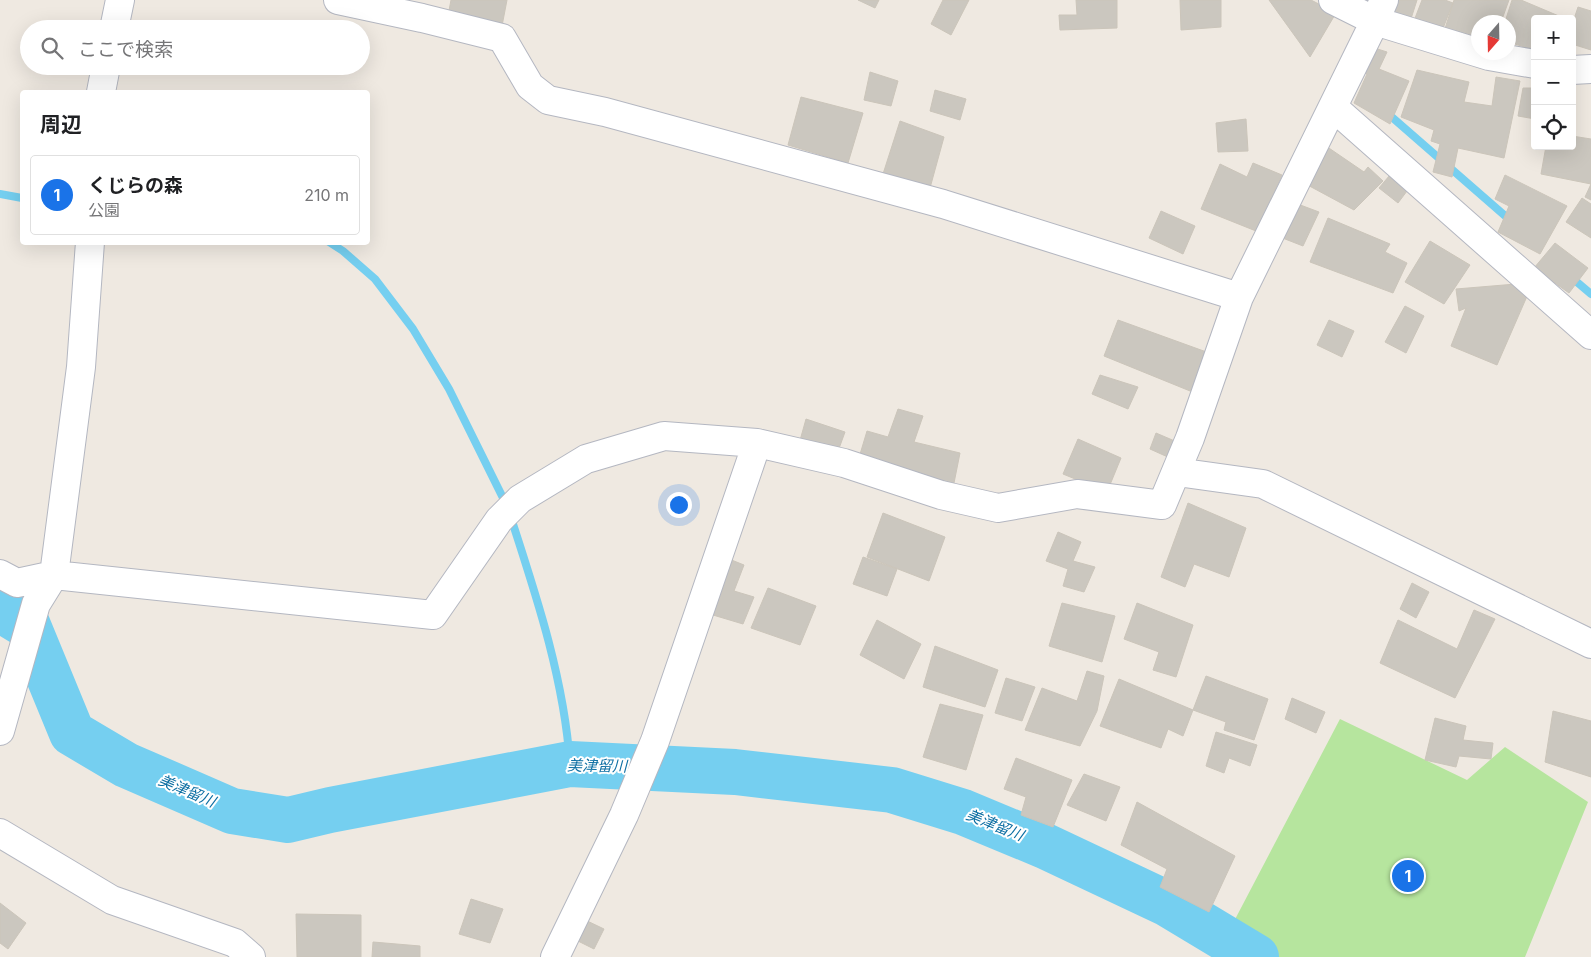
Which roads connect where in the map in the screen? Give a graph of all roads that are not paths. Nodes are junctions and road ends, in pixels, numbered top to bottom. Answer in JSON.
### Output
{"nodes":[{"id":1,"x":120,"y":0,"type":"edge"},
{"id":2,"x":338,"y":0,"type":"edge"},
{"id":3,"x":1333,"y":0,"type":"edge"},
{"id":4,"x":1379,"y":11,"type":"edge"},
{"id":5,"x":116,"y":20,"type":"edge"},
{"id":6,"x":1531,"y":63,"type":"edge"},
{"id":7,"x":1591,"y":69,"type":"edge"},
{"id":8,"x":1576,"y":70,"type":"edge"},
{"id":9,"x":104,"y":75,"type":"edge"},
{"id":10,"x":101,"y":90,"type":"edge"},
{"id":11,"x":1333,"y":107,"type":"junction"},
{"id":12,"x":90,"y":245,"type":"edge"},
{"id":13,"x":1239,"y":296,"type":"junction"},
{"id":14,"x":1591,"y":335,"type":"edge"},
{"id":15,"x":757,"y":443,"type":"junction"},
{"id":16,"x":1177,"y":472,"type":"junction"},
{"id":17,"x":0,"y":574,"type":"edge"},
{"id":18,"x":54,"y":575,"type":"junction"},
{"id":19,"x":1591,"y":644,"type":"edge"},
{"id":20,"x":0,"y":731,"type":"edge"},
{"id":21,"x":0,"y":833,"type":"edge"},
{"id":22,"x":251,"y":957,"type":"edge"},
{"id":23,"x":555,"y":957,"type":"edge"}],
"edges":[{"from":1,"to":5,"type":"street"},
{"from":2,"to":13,"type":"street"},
{"from":3,"to":4,"type":"street"},
{"from":4,"to":6,"type":"street"},
{"from":4,"to":11,"type":"street"},
{"from":7,"to":8,"type":"street"},
{"from":9,"to":10,"type":"street"},
{"from":11,"to":13,"type":"street"},
{"from":11,"to":14,"type":"street"},
{"from":12,"to":18,"type":"street"},
{"from":13,"to":16,"type":"street"},
{"from":15,"to":16,"type":"street"},
{"from":15,"to":18,"type":"street"},
{"from":15,"to":23,"type":"street"},
{"from":16,"to":19,"type":"street"},
{"from":17,"to":18,"type":"street"},
{"from":18,"to":20,"type":"street"},
{"from":21,"to":22,"type":"street"}]}
